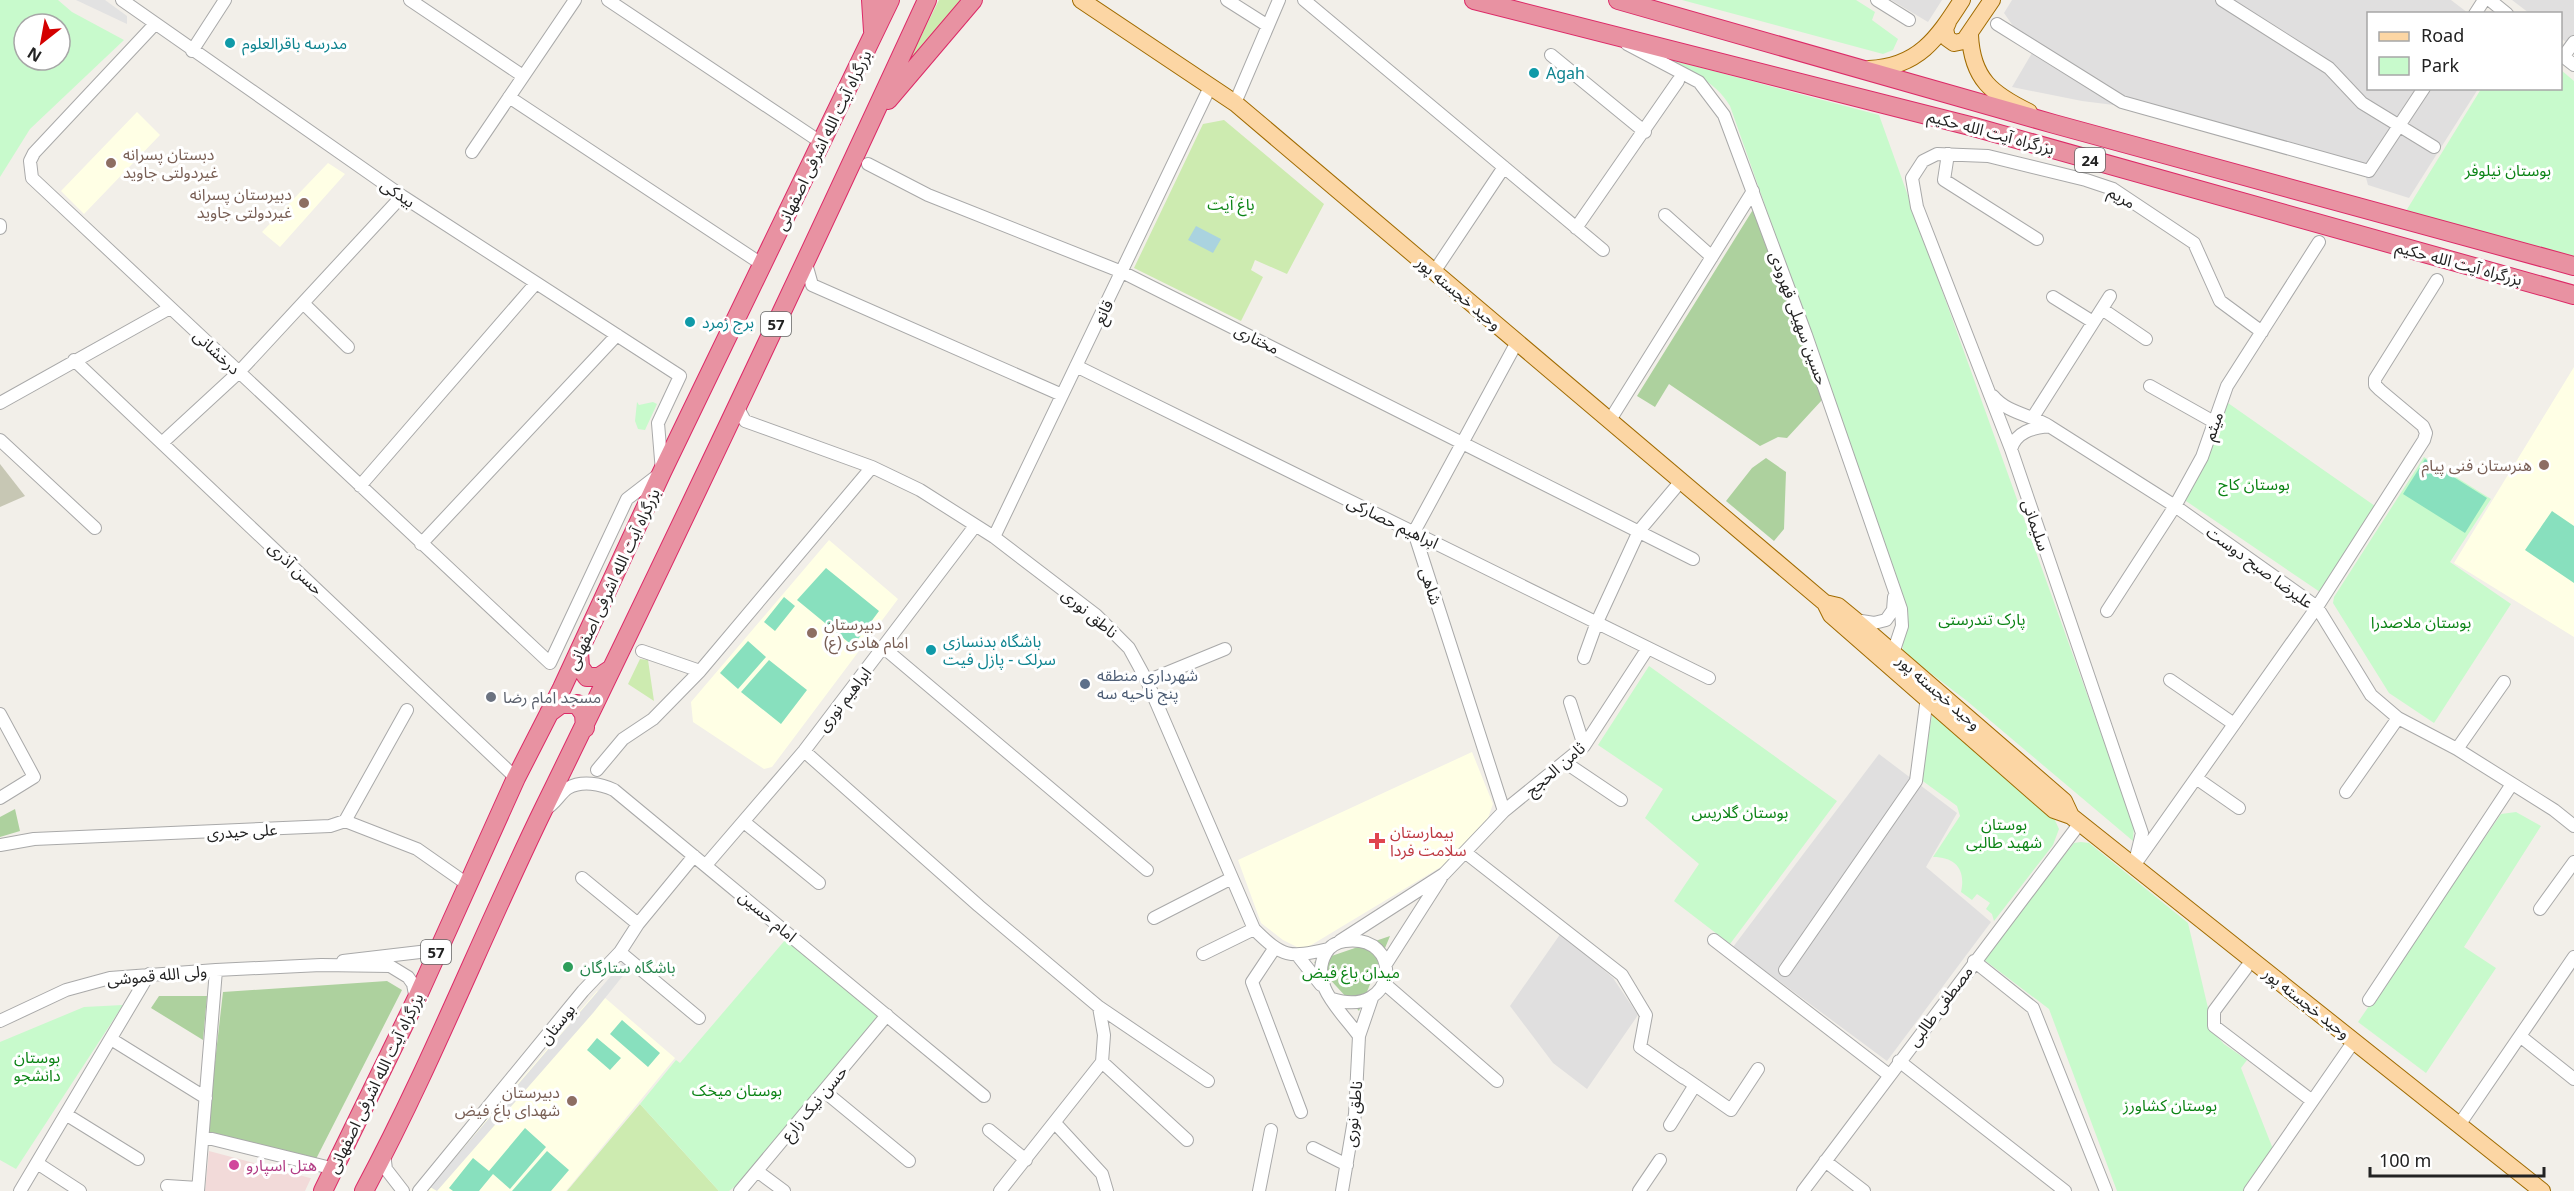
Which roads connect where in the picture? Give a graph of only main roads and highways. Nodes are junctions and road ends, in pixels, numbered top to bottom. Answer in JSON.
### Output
{"nodes":[{"id":1,"x":871,"y":0,"type":"edge"},
{"id":2,"x":890,"y":0,"type":"edge"},
{"id":3,"x":927,"y":0,"type":"edge"},
{"id":4,"x":973,"y":0,"type":"edge"},
{"id":5,"x":1081,"y":0,"type":"edge"},
{"id":6,"x":1474,"y":0,"type":"edge"},
{"id":7,"x":1618,"y":0,"type":"edge"},
{"id":8,"x":1962,"y":0,"type":"edge"},
{"id":9,"x":1992,"y":0,"type":"edge"},
{"id":10,"x":1948,"y":22,"type":"junction"},
{"id":11,"x":1970,"y":35,"type":"junction"},
{"id":12,"x":872,"y":38,"type":"junction"},
{"id":13,"x":1865,"y":69,"type":"junction"},
{"id":14,"x":873,"y":118,"type":"junction"},
{"id":15,"x":2055,"y":124,"type":"junction"},
{"id":16,"x":2574,"y":266,"type":"edge"},
{"id":17,"x":2574,"y":295,"type":"edge"},
{"id":18,"x":1825,"y":603,"type":"junction"},
{"id":19,"x":579,"y":652,"type":"junction"},
{"id":20,"x":1891,"y":658,"type":"junction"},
{"id":21,"x":611,"y":669,"type":"junction"},
{"id":22,"x":549,"y":712,"type":"junction"},
{"id":23,"x":585,"y":728,"type":"junction"},
{"id":24,"x":2076,"y":820,"type":"junction"},
{"id":25,"x":323,"y":1191,"type":"edge"},
{"id":26,"x":364,"y":1191,"type":"edge"},
{"id":27,"x":2540,"y":1191,"type":"edge"}],
"edges":[{"from":1,"to":12,"type":"highway"},
{"from":2,"to":12,"type":"highway","name":"بزرگراه آیت الله اشرفی اصفهانی","number":"57"},
{"from":3,"to":14,"type":"highway","name":"بزرگراه آیت الله اشرفی اصفهانی","number":"57"},
{"from":4,"to":14,"type":"highway"},
{"from":5,"to":18,"type":"main road","name":"وحید خجسته پور"},
{"from":6,"to":17,"type":"highway","name":"بزرگراه آیت الله حکیم","number":"24"},
{"from":7,"to":13,"type":"highway","name":"بزرگراه آیت الله حکیم","number":"24"},
{"from":8,"to":10,"type":"main road"},
{"from":9,"to":11,"type":"main road"},
{"from":10,"to":11,"type":"main road"},
{"from":10,"to":13,"type":"main road"},
{"from":11,"to":15,"type":"main road"},
{"from":12,"to":19,"type":"highway","name":"بزرگراه آیت الله اشرفی اصفهانی","number":"57"},
{"from":13,"to":15,"type":"highway","name":"بزرگراه آیت الله حکیم","number":"24"},
{"from":14,"to":21,"type":"highway","name":"بزرگراه آیت الله اشرفی اصفهانی","number":"57"},
{"from":15,"to":16,"type":"highway","name":"بزرگراه آیت الله حکیم","number":"24"},
{"from":18,"to":20,"type":"main road","name":"وحید خجسته پور"},
{"from":18,"to":20,"type":"main road","name":"وحید خجسته پور"},
{"from":19,"to":21,"type":"highway"},
{"from":19,"to":22,"type":"highway","name":"بزرگراه آیت الله اشرفی اصفهانی","number":"57"},
{"from":20,"to":24,"type":"main road","name":"وحید خجسته پور"},
{"from":20,"to":24,"type":"main road","name":"وحید خجسته پور"},
{"from":21,"to":23,"type":"highway","name":"بزرگراه آیت الله اشرفی اصفهانی","number":"57"},
{"from":22,"to":23,"type":"highway"},
{"from":22,"to":25,"type":"highway","name":"بزرگراه آیت الله اشرفی اصفهانی","number":"57"},
{"from":23,"to":26,"type":"highway","name":"بزرگراه آیت الله اشرفی اصفهانی","number":"57"},
{"from":24,"to":27,"type":"main road","name":"وحید خجسته پور"}]}
